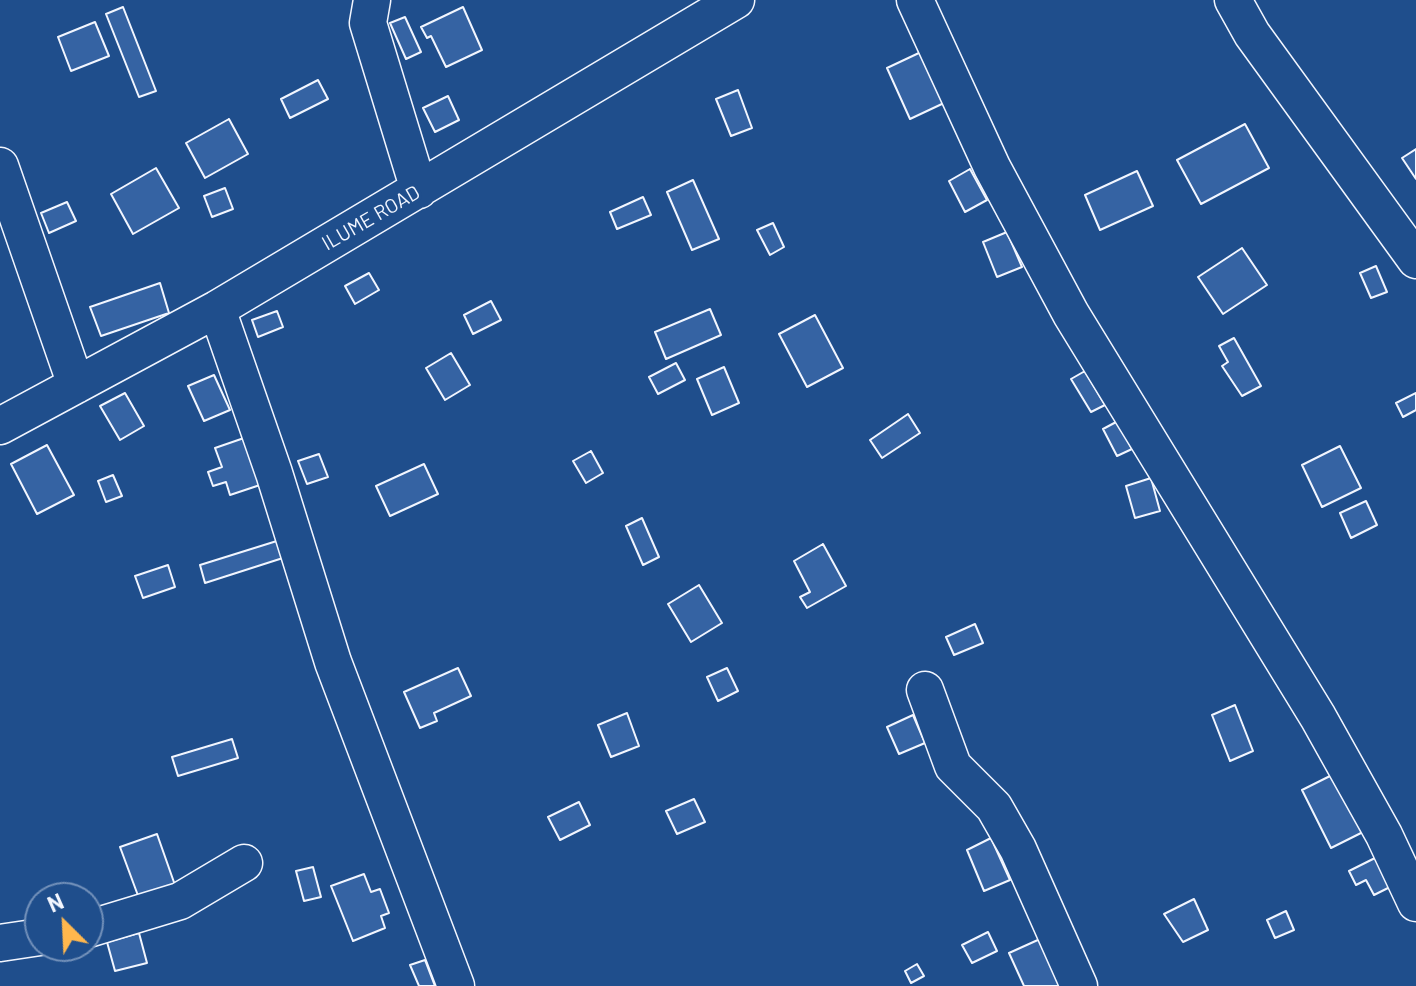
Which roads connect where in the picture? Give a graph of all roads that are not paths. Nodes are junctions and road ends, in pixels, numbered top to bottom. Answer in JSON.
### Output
{"nodes":[{"id":1,"x":372,"y":0,"type":"edge"},
{"id":2,"x":736,"y":0,"type":"edge"},
{"id":3,"x":915,"y":0,"type":"edge"},
{"id":4,"x":1233,"y":0,"type":"edge"},
{"id":5,"x":0,"y":166,"type":"edge"},
{"id":6,"x":419,"y":190,"type":"junction"},
{"id":7,"x":1416,"y":260,"type":"edge"},
{"id":8,"x":217,"y":309,"type":"junction"},
{"id":9,"x":76,"y":385,"type":"junction"},
{"id":10,"x":0,"y":426,"type":"edge"},
{"id":11,"x":925,"y":690,"type":"dead end"},
{"id":12,"x":244,"y":863,"type":"dead end"},
{"id":13,"x":1416,"y":903,"type":"edge"},
{"id":14,"x":104,"y":924,"type":"edge"},
{"id":15,"x":24,"y":939,"type":"edge"},
{"id":16,"x":0,"y":943,"type":"edge"},
{"id":17,"x":456,"y":986,"type":"edge"},
{"id":18,"x":1079,"y":986,"type":"edge"}],
"edges":[{"from":1,"to":6,"type":"street"},
{"from":2,"to":6,"type":"street","name":"ILUME ROAD"},
{"from":3,"to":13,"type":"street"},
{"from":4,"to":7,"type":"street"},
{"from":5,"to":9,"type":"street"},
{"from":6,"to":8,"type":"street","name":"ILUME ROAD"},
{"from":8,"to":9,"type":"street","name":"ILUME ROAD"},
{"from":8,"to":17,"type":"street"},
{"from":9,"to":10,"type":"street","name":"ILUME ROAD"},
{"from":11,"to":18,"type":"street"},
{"from":12,"to":14,"type":"street"},
{"from":15,"to":16,"type":"street"}]}
